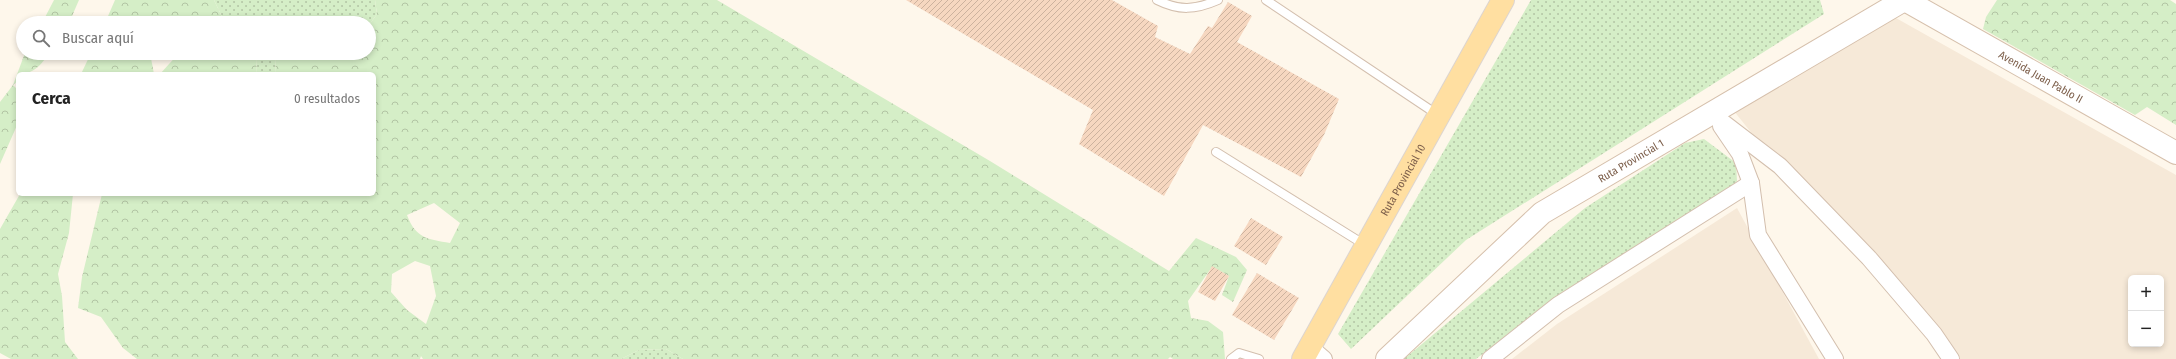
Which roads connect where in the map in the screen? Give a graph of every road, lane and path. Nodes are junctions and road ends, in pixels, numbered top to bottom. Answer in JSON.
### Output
{"nodes":[{"id":1,"x":1157,"y":0,"type":"edge"},
{"id":2,"x":1218,"y":0,"type":"edge"},
{"id":3,"x":1266,"y":0,"type":"edge"},
{"id":4,"x":1503,"y":0,"type":"edge"},
{"id":5,"x":1904,"y":0,"type":"edge"},
{"id":6,"x":1712,"y":114,"type":"junction"},
{"id":7,"x":1438,"y":116,"type":"junction"},
{"id":8,"x":1216,"y":152,"type":"dead end"},
{"id":9,"x":2176,"y":153,"type":"edge"},
{"id":10,"x":1751,"y":184,"type":"junction"},
{"id":11,"x":1365,"y":246,"type":"junction"},
{"id":12,"x":1312,"y":355,"type":"edge"},
{"id":13,"x":1829,"y":357,"type":"edge"},
{"id":14,"x":1231,"y":359,"type":"edge"},
{"id":15,"x":1258,"y":359,"type":"edge"},
{"id":16,"x":1387,"y":359,"type":"edge"},
{"id":17,"x":1490,"y":359,"type":"edge"},
{"id":18,"x":1950,"y":359,"type":"edge"}],
"edges":[{"from":1,"to":2,"type":"lane"},
{"from":3,"to":7,"type":"lane"},
{"from":4,"to":7,"type":"main road","name":"Ruta Provincial 10"},
{"from":5,"to":6,"type":"main road","name":"Ruta Provincial 1"},
{"from":5,"to":9,"type":"main road","name":"Avenida Juan Pablo II"},
{"from":6,"to":10,"type":"street"},
{"from":6,"to":16,"type":"main road","name":"Ruta Provincial 1"},
{"from":6,"to":18,"type":"street"},
{"from":7,"to":11,"type":"main road","name":"Ruta Provincial 10"},
{"from":8,"to":11,"type":"lane"},
{"from":10,"to":13,"type":"street"},
{"from":10,"to":17,"type":"street"},
{"from":11,"to":12,"type":"main road","name":"Ruta Provincial 10"},
{"from":14,"to":15,"type":"lane"}]}
